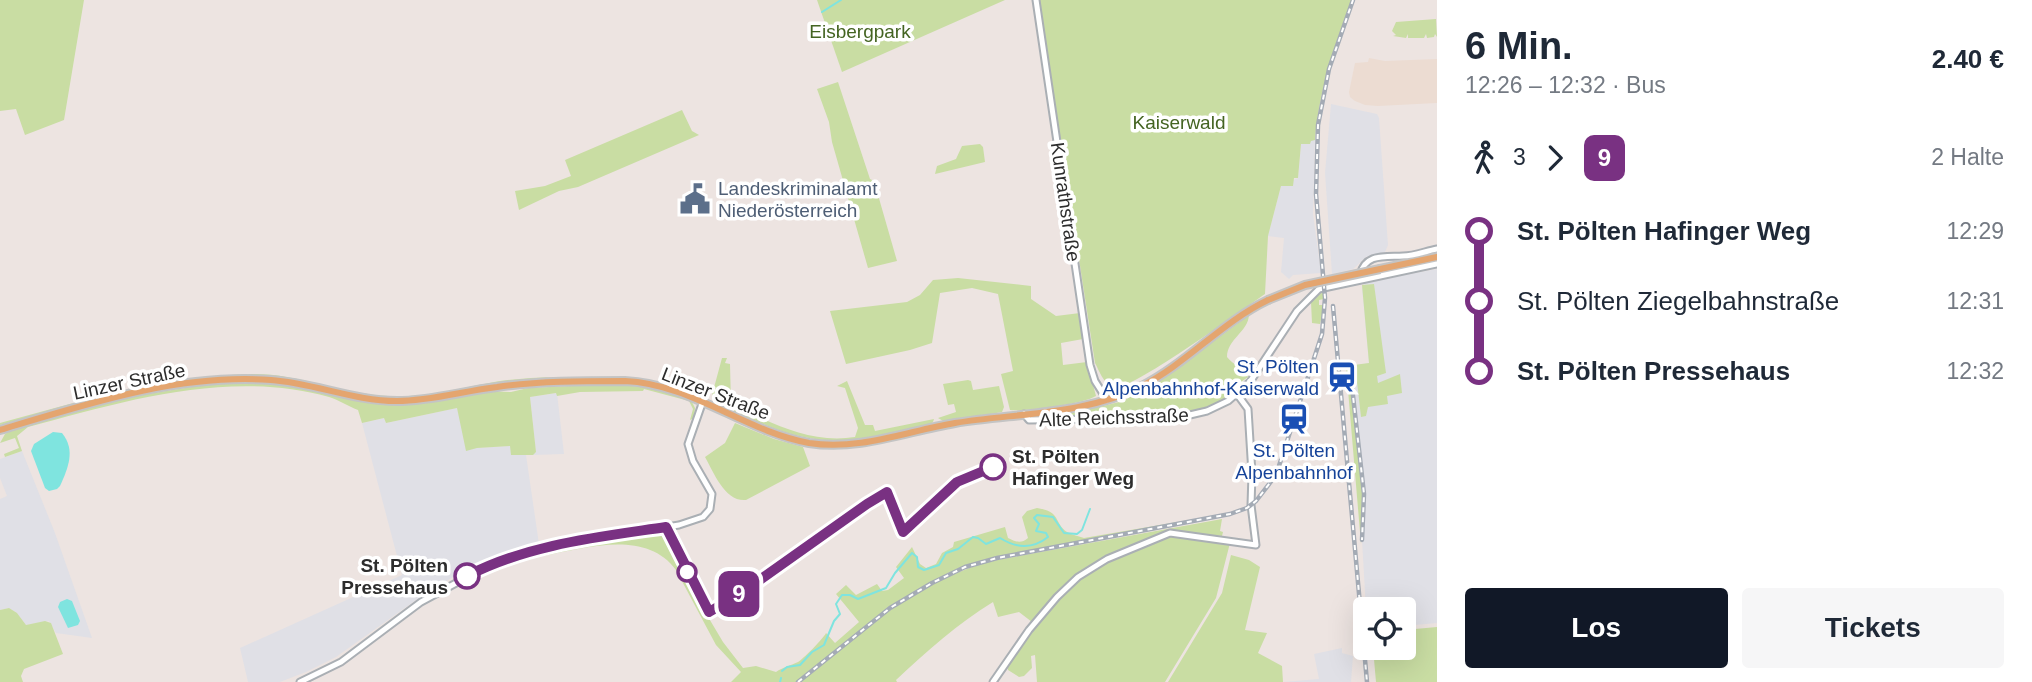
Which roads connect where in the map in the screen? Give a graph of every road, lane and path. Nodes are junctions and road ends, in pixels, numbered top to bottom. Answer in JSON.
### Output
{"nodes":[{"id":1,"x":1036,"y":0,"type":"edge"},
{"id":2,"x":1437,"y":249,"type":"edge"},
{"id":3,"x":1437,"y":257,"type":"edge"},
{"id":4,"x":1437,"y":264,"type":"edge"},
{"id":5,"x":1359,"y":280,"type":"junction"},
{"id":6,"x":1237,"y":394,"type":"junction"},
{"id":7,"x":1107,"y":400,"type":"junction"},
{"id":8,"x":703,"y":401,"type":"junction"},
{"id":9,"x":1024,"y":414,"type":"junction"},
{"id":10,"x":0,"y":430,"type":"edge"},
{"id":11,"x":300,"y":682,"type":"edge"},
{"id":12,"x":993,"y":682,"type":"edge"}],
"edges":[{"from":1,"to":7,"type":"street","name":"Kunrathstraße"},
{"from":2,"to":5,"type":"street"},
{"from":3,"to":7,"type":"main road","name":"Linzer Straße","bridge":true},
{"from":4,"to":5,"type":"street","name":"Alte Reichsstraße"},
{"from":5,"to":6,"type":"street","name":"Alte Reichsstraße"},
{"from":6,"to":9,"type":"street","name":"Alte Reichsstraße"},
{"from":6,"to":12,"type":"street"},
{"from":7,"to":9,"type":"main road","name":"Linzer Straße"},
{"from":8,"to":9,"type":"main road","name":"Linzer Straße"},
{"from":8,"to":10,"type":"main road","name":"Linzer Straße"},
{"from":8,"to":11,"type":"street"}]}
